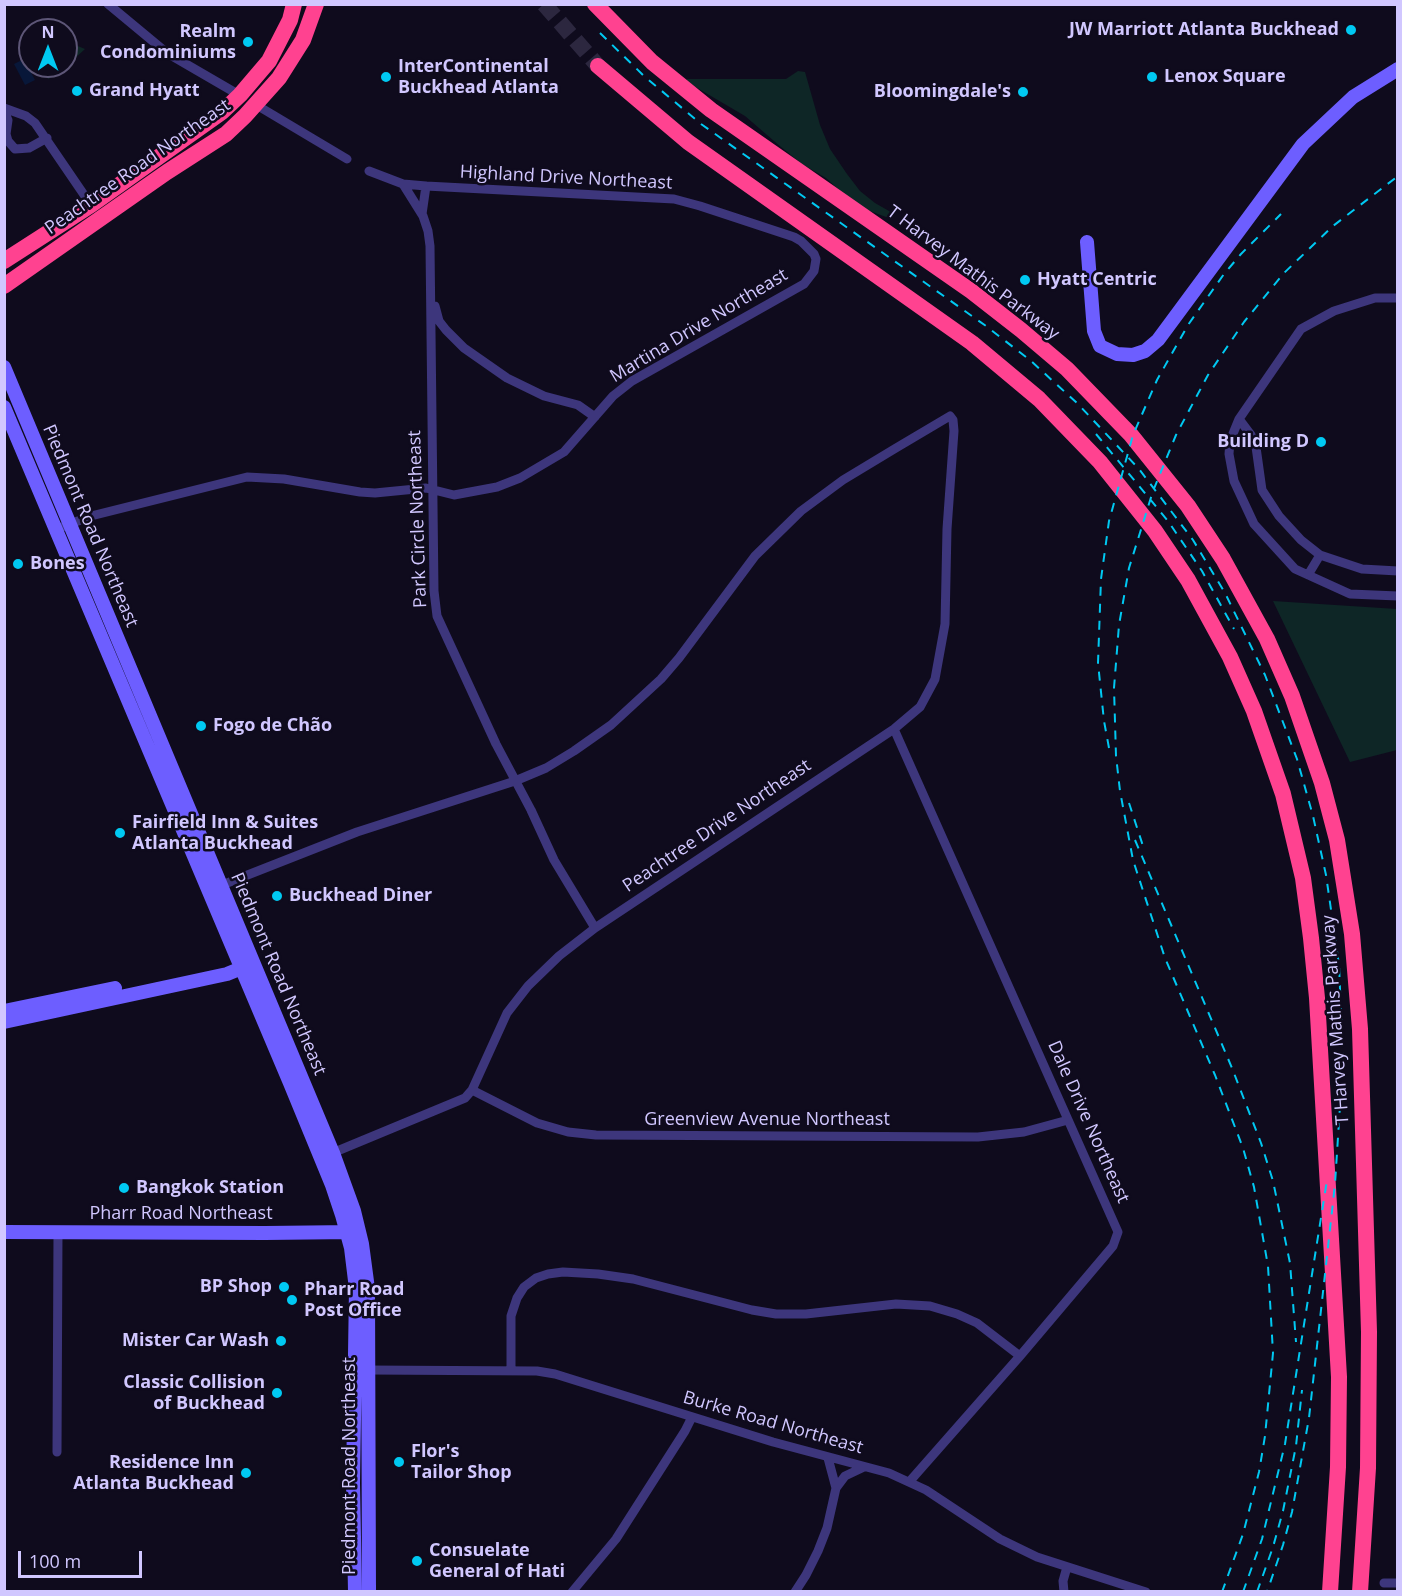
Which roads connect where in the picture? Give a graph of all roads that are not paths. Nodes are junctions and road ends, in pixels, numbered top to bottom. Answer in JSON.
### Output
{"nodes":[{"id":1,"x":108,"y":4,"type":"edge"},
{"id":2,"x":294,"y":4,"type":"edge"},
{"id":3,"x":316,"y":4,"type":"edge"},
{"id":4,"x":595,"y":4,"type":"edge"},
{"id":5,"x":598,"y":66,"type":"tunnel mouth"},
{"id":6,"x":1398,"y":69,"type":"edge"},
{"id":7,"x":240,"y":95,"type":"junction"},
{"id":8,"x":256,"y":104,"type":"junction"},
{"id":9,"x":4,"y":110,"type":"edge"},
{"id":10,"x":47,"y":138,"type":"junction"},
{"id":11,"x":176,"y":146,"type":"junction"},
{"id":12,"x":347,"y":159,"type":"dead end"},
{"id":13,"x":369,"y":171,"type":"dead end"},
{"id":14,"x":403,"y":184,"type":"junction"},
{"id":15,"x":426,"y":186,"type":"junction"},
{"id":16,"x":135,"y":195,"type":"junction"},
{"id":17,"x":91,"y":205,"type":"junction"},
{"id":18,"x":76,"y":215,"type":"junction"},
{"id":19,"x":423,"y":216,"type":"junction"},
{"id":20,"x":1087,"y":242,"type":"dead end"},
{"id":21,"x":4,"y":248,"type":"edge"},
{"id":22,"x":4,"y":261,"type":"edge"},
{"id":23,"x":816,"y":265,"type":"joint"},
{"id":24,"x":4,"y":286,"type":"edge"},
{"id":25,"x":431,"y":287,"type":"junction"},
{"id":26,"x":1398,"y":298,"type":"edge"},
{"id":27,"x":4,"y":367,"type":"edge"},
{"id":28,"x":4,"y":407,"type":"edge"},
{"id":29,"x":594,"y":417,"type":"junction"},
{"id":30,"x":1239,"y":419,"type":"junction"},
{"id":31,"x":433,"y":489,"type":"junction"},
{"id":32,"x":63,"y":526,"type":"junction"},
{"id":33,"x":1320,"y":555,"type":"junction"},
{"id":34,"x":1398,"y":571,"type":"edge"},
{"id":35,"x":1308,"y":574,"type":"junction"},
{"id":36,"x":1398,"y":596,"type":"edge"},
{"id":37,"x":894,"y":729,"type":"junction"},
{"id":38,"x":515,"y":781,"type":"junction"},
{"id":39,"x":215,"y":888,"type":"junction"},
{"id":40,"x":595,"y":928,"type":"junction"},
{"id":41,"x":245,"y":965,"type":"junction"},
{"id":42,"x":4,"y":1011,"type":"edge"},
{"id":43,"x":4,"y":1022,"type":"edge"},
{"id":44,"x":472,"y":1090,"type":"junction"},
{"id":45,"x":1068,"y":1120,"type":"junction"},
{"id":46,"x":327,"y":1155,"type":"junction"},
{"id":47,"x":4,"y":1232,"type":"edge"},
{"id":48,"x":58,"y":1232,"type":"junction"},
{"id":49,"x":352,"y":1232,"type":"junction"},
{"id":50,"x":1020,"y":1356,"type":"junction"},
{"id":51,"x":368,"y":1370,"type":"junction"},
{"id":52,"x":511,"y":1371,"type":"junction"},
{"id":53,"x":692,"y":1417,"type":"junction"},
{"id":54,"x":57,"y":1452,"type":"dead end"},
{"id":55,"x":828,"y":1458,"type":"junction"},
{"id":56,"x":864,"y":1467,"type":"junction"},
{"id":57,"x":910,"y":1481,"type":"junction"},
{"id":58,"x":836,"y":1488,"type":"junction"},
{"id":59,"x":1067,"y":1567,"type":"junction"},
{"id":60,"x":1384,"y":1582,"type":"dead end"},
{"id":61,"x":1398,"y":1582,"type":"edge"},
{"id":62,"x":355,"y":1592,"type":"edge"},
{"id":63,"x":369,"y":1592,"type":"edge"},
{"id":64,"x":572,"y":1592,"type":"edge"},
{"id":65,"x":795,"y":1592,"type":"edge"},
{"id":66,"x":1064,"y":1592,"type":"edge"},
{"id":67,"x":1146,"y":1592,"type":"edge"},
{"id":68,"x":1330,"y":1592,"type":"edge"},
{"id":69,"x":1360,"y":1592,"type":"edge"}],
"edges":[{"from":1,"to":7,"type":"street"},
{"from":2,"to":7,"type":"highway","name":"Peachtree Road Northeast"},
{"from":3,"to":8,"type":"highway","name":"Peachtree Road Northeast"},
{"from":4,"to":69,"type":"highway","name":"T Harvey Mathis Parkway"},
{"from":5,"to":68,"type":"highway","name":"T Harvey Mathis Parkway"},
{"from":6,"to":20,"type":"main road"},
{"from":7,"to":8,"type":"street"},
{"from":7,"to":11,"type":"highway","name":"Peachtree Road Northeast"},
{"from":8,"to":12,"type":"street"},
{"from":8,"to":16,"type":"highway","name":"Peachtree Road Northeast"},
{"from":9,"to":10,"type":"street"},
{"from":9,"to":10,"type":"street"},
{"from":10,"to":17,"type":"street"},
{"from":11,"to":16,"type":"street"},
{"from":11,"to":17,"type":"highway","name":"Peachtree Road Northeast"},
{"from":13,"to":14,"type":"street","name":"Highland Drive Northeast"},
{"from":14,"to":15,"type":"street","name":"Highland Drive Northeast"},
{"from":14,"to":19,"type":"street","name":"Park Circle Northeast"},
{"from":15,"to":19,"type":"street","name":"Park Circle Northeast"},
{"from":15,"to":23,"type":"street","name":"Highland Drive Northeast"},
{"from":16,"to":24,"type":"highway","name":"Peachtree Road Northeast"},
{"from":17,"to":18,"type":"highway","name":"Peachtree Road Northeast"},
{"from":18,"to":21,"type":"highway"},
{"from":18,"to":22,"type":"highway","name":"Peachtree Road Northeast"},
{"from":19,"to":25,"type":"street","name":"Park Circle Northeast"},
{"from":23,"to":29,"type":"street","name":"Martina Drive Northeast"},
{"from":25,"to":29,"type":"street"},
{"from":25,"to":31,"type":"street","name":"Park Circle Northeast"},
{"from":26,"to":30,"type":"street"},
{"from":27,"to":32,"type":"main road","name":"Piedmont Road Northeast"},
{"from":28,"to":32,"type":"main road","name":"Piedmont Road Northeast"},
{"from":29,"to":31,"type":"street","name":"Martina Drive Northeast"},
{"from":30,"to":33,"type":"street"},
{"from":30,"to":35,"type":"street"},
{"from":31,"to":32,"type":"street","name":"Martina Drive Northeast"},
{"from":31,"to":38,"type":"street","name":"Park Circle Northeast"},
{"from":32,"to":39,"type":"main road","name":"Piedmont Road Northeast"},
{"from":33,"to":34,"type":"street"},
{"from":33,"to":35,"type":"street"},
{"from":35,"to":36,"type":"street"},
{"from":37,"to":38,"type":"street","name":"Peachtree Drive Northeast"},
{"from":37,"to":40,"type":"street","name":"Peachtree Drive Northeast"},
{"from":37,"to":45,"type":"street","name":"Dale Drive Northeast"},
{"from":38,"to":39,"type":"street"},
{"from":38,"to":40,"type":"street","name":"Park Circle Northeast"},
{"from":39,"to":41,"type":"main road","name":"Piedmont Road Northeast"},
{"from":40,"to":44,"type":"street","name":"Peachtree Drive Northeast"},
{"from":41,"to":42,"type":"main road"},
{"from":41,"to":43,"type":"main road"},
{"from":41,"to":46,"type":"main road","name":"Piedmont Road Northeast"},
{"from":44,"to":45,"type":"street","name":"Greenview Avenue Northeast"},
{"from":44,"to":46,"type":"street"},
{"from":45,"to":50,"type":"street","name":"Dale Drive Northeast"},
{"from":46,"to":49,"type":"main road","name":"Piedmont Road Northeast"},
{"from":47,"to":48,"type":"main road","name":"Pharr Road Northeast"},
{"from":48,"to":49,"type":"main road","name":"Pharr Road Northeast"},
{"from":48,"to":54,"type":"street"},
{"from":49,"to":51,"type":"main road","name":"Piedmont Road Northeast"},
{"from":49,"to":62,"type":"main road","name":"Piedmont Road Northeast"},
{"from":50,"to":52,"type":"street"},
{"from":50,"to":57,"type":"street","name":"Dale Drive Northeast"},
{"from":51,"to":52,"type":"street","name":"Burke Road Northeast"},
{"from":51,"to":63,"type":"main road","name":"Piedmont Road Northeast"},
{"from":52,"to":53,"type":"street","name":"Burke Road Northeast"},
{"from":53,"to":55,"type":"street","name":"Burke Road Northeast"},
{"from":53,"to":64,"type":"street"},
{"from":55,"to":56,"type":"street","name":"Burke Road Northeast"},
{"from":55,"to":58,"type":"street"},
{"from":56,"to":57,"type":"street","name":"Burke Road Northeast"},
{"from":56,"to":58,"type":"street"},
{"from":57,"to":59,"type":"street","name":"Burke Road Northeast"},
{"from":58,"to":65,"type":"street"},
{"from":59,"to":66,"type":"street"},
{"from":59,"to":67,"type":"street","name":"Burke Road Northeast"},
{"from":60,"to":61,"type":"street"}]}
